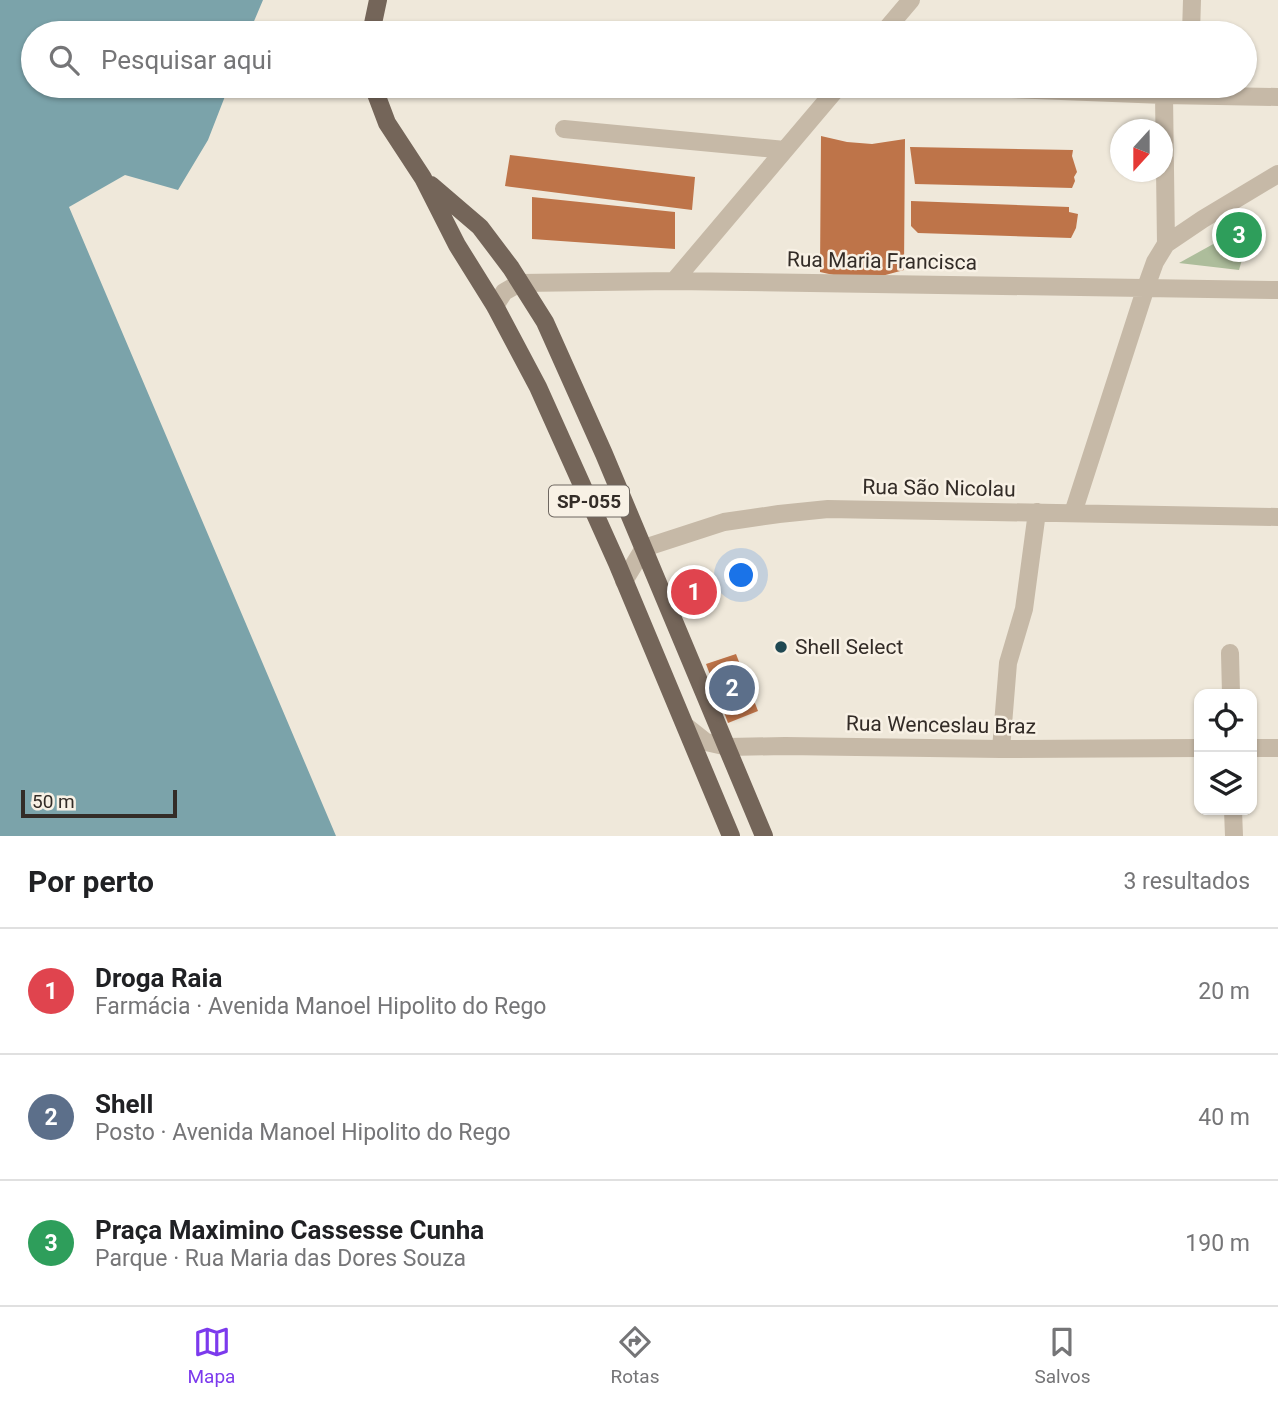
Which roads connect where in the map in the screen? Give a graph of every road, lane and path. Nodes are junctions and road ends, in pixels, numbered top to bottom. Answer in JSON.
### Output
{"nodes":[{"id":1,"x":378,"y":0,"type":"edge"},
{"id":2,"x":911,"y":0,"type":"edge"},
{"id":3,"x":1192,"y":0,"type":"edge"},
{"id":4,"x":374,"y":21,"type":"edge"},
{"id":5,"x":893,"y":21,"type":"edge"},
{"id":6,"x":1191,"y":21,"type":"edge"},
{"id":7,"x":1257,"y":95,"type":"edge"},
{"id":8,"x":1278,"y":97,"type":"edge"},
{"id":9,"x":378,"y":98,"type":"edge"},
{"id":10,"x":829,"y":98,"type":"edge"},
{"id":11,"x":1164,"y":98,"type":"edge"},
{"id":12,"x":564,"y":129,"type":"dead end"},
{"id":13,"x":785,"y":150,"type":"junction"},
{"id":14,"x":1278,"y":174,"type":"edge"},
{"id":15,"x":423,"y":178,"type":"junction"},
{"id":16,"x":1166,"y":244,"type":"junction"},
{"id":17,"x":674,"y":281,"type":"junction"},
{"id":18,"x":520,"y":283,"type":"junction"},
{"id":19,"x":1146,"y":287,"type":"junction"},
{"id":20,"x":1278,"y":290,"type":"edge"},
{"id":21,"x":495,"y":306,"type":"junction"},
{"id":22,"x":1037,"y":512,"type":"junction"},
{"id":23,"x":1073,"y":513,"type":"junction"},
{"id":24,"x":1278,"y":517,"type":"edge"},
{"id":25,"x":644,"y":548,"type":"junction"},
{"id":26,"x":624,"y":581,"type":"junction"},
{"id":27,"x":1230,"y":653,"type":"dead end"},
{"id":28,"x":1231,"y":689,"type":"edge"},
{"id":29,"x":687,"y":727,"type":"junction"},
{"id":30,"x":728,"y":747,"type":"junction"},
{"id":31,"x":1194,"y":748,"type":"edge"},
{"id":32,"x":1257,"y":748,"type":"edge"},
{"id":33,"x":1278,"y":748,"type":"edge"},
{"id":34,"x":1001,"y":749,"type":"junction"},
{"id":35,"x":1233,"y":815,"type":"edge"},
{"id":36,"x":731,"y":836,"type":"edge"},
{"id":37,"x":764,"y":836,"type":"edge"},
{"id":38,"x":1234,"y":836,"type":"edge"}],
"edges":[{"from":1,"to":4,"type":"main road"},
{"from":2,"to":5,"type":"street"},
{"from":3,"to":6,"type":"street"},
{"from":7,"to":8,"type":"street"},
{"from":9,"to":15,"type":"main road","number":"SP-055"},
{"from":10,"to":13,"type":"street"},
{"from":11,"to":16,"type":"street"},
{"from":12,"to":13,"type":"street"},
{"from":13,"to":17,"type":"street"},
{"from":14,"to":16,"type":"street"},
{"from":15,"to":18,"type":"main road","number":"SP-055"},
{"from":15,"to":21,"type":"main road","number":"SP-055"},
{"from":16,"to":19,"type":"street"},
{"from":17,"to":18,"type":"street","name":"Rua Maria Francisca"},
{"from":17,"to":19,"type":"street","name":"Rua Maria Francisca"},
{"from":18,"to":21,"type":"street"},
{"from":18,"to":25,"type":"main road","number":"SP-055"},
{"from":19,"to":20,"type":"street","name":"Rua Maria Francisca"},
{"from":19,"to":23,"type":"street"},
{"from":21,"to":26,"type":"main road","number":"SP-055"},
{"from":22,"to":23,"type":"street","name":"Rua São Nicolau"},
{"from":22,"to":25,"type":"street","name":"Rua São Nicolau"},
{"from":22,"to":34,"type":"street"},
{"from":23,"to":24,"type":"street","name":"Rua São Nicolau"},
{"from":25,"to":26,"type":"street"},
{"from":25,"to":30,"type":"main road","number":"SP-055"},
{"from":26,"to":29,"type":"main road","number":"SP-055"},
{"from":27,"to":28,"type":"street"},
{"from":29,"to":30,"type":"street","name":"Rua Wenceslau Braz"},
{"from":29,"to":36,"type":"main road","number":"SP-055"},
{"from":30,"to":34,"type":"street","name":"Rua Wenceslau Braz"},
{"from":30,"to":37,"type":"main road","number":"SP-055"},
{"from":31,"to":34,"type":"street","name":"Rua Wenceslau Braz"},
{"from":32,"to":33,"type":"street"},
{"from":35,"to":38,"type":"street"}]}
